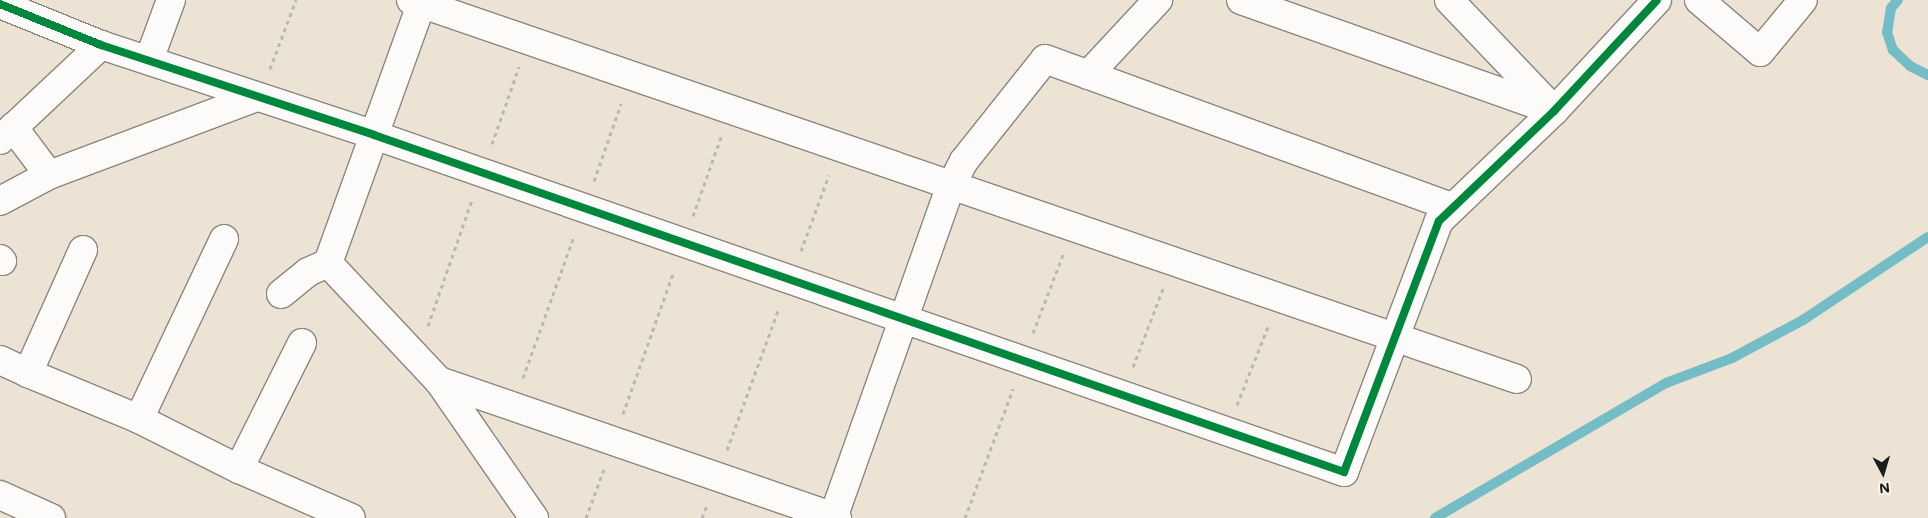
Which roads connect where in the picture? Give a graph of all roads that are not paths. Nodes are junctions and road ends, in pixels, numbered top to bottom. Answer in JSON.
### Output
{"nodes":[{"id":1,"x":171,"y":0,"type":"edge"},
{"id":2,"x":1158,"y":0,"type":"edge"},
{"id":3,"x":1241,"y":0,"type":"edge"},
{"id":4,"x":1449,"y":0,"type":"edge"},
{"id":5,"x":1657,"y":0,"type":"edge"},
{"id":6,"x":1699,"y":0,"type":"edge"},
{"id":7,"x":1802,"y":0,"type":"edge"},
{"id":8,"x":416,"y":2,"type":"edge"},
{"id":9,"x":0,"y":4,"type":"edge"},
{"id":10,"x":101,"y":45,"type":"junction"},
{"id":11,"x":149,"y":60,"type":"junction"},
{"id":12,"x":1088,"y":75,"type":"junction"},
{"id":13,"x":257,"y":96,"type":"junction"},
{"id":14,"x":1554,"y":111,"type":"junction"},
{"id":15,"x":7,"y":134,"type":"edge"},
{"id":16,"x":374,"y":135,"type":"junction"},
{"id":17,"x":49,"y":175,"type":"junction"},
{"id":18,"x":950,"y":188,"type":"junction"},
{"id":19,"x":0,"y":201,"type":"edge"},
{"id":20,"x":1452,"y":207,"type":"junction"},
{"id":21,"x":224,"y":239,"type":"dead end"},
{"id":22,"x":83,"y":250,"type":"dead end"},
{"id":23,"x":328,"y":263,"type":"junction"},
{"id":24,"x":282,"y":294,"type":"dead end"},
{"id":25,"x":904,"y":319,"type":"junction"},
{"id":26,"x":1394,"y":337,"type":"junction"},
{"id":27,"x":302,"y":343,"type":"dead end"},
{"id":28,"x":0,"y":360,"type":"edge"},
{"id":29,"x":28,"y":373,"type":"junction"},
{"id":30,"x":1517,"y":379,"type":"dead end"},
{"id":31,"x":439,"y":382,"type":"junction"},
{"id":32,"x":139,"y":419,"type":"junction"},
{"id":33,"x":239,"y":469,"type":"junction"},
{"id":34,"x":0,"y":495,"type":"edge"},
{"id":35,"x":313,"y":510,"type":"edge"},
{"id":36,"x":45,"y":517,"type":"edge"},
{"id":37,"x":351,"y":518,"type":"edge"},
{"id":38,"x":534,"y":518,"type":"edge"},
{"id":39,"x":834,"y":518,"type":"edge"}],
"edges":[{"from":1,"to":11,"type":"street"},
{"from":2,"to":12,"type":"street"},
{"from":3,"to":14,"type":"street"},
{"from":4,"to":14,"type":"street"},
{"from":5,"to":14,"type":"street"},
{"from":6,"to":7,"type":"street"},
{"from":8,"to":16,"type":"street"},
{"from":8,"to":18,"type":"street"},
{"from":9,"to":10,"type":"street"},
{"from":10,"to":11,"type":"street"},
{"from":10,"to":15,"type":"street"},
{"from":11,"to":13,"type":"street"},
{"from":12,"to":18,"type":"street"},
{"from":12,"to":20,"type":"street"},
{"from":13,"to":16,"type":"street"},
{"from":13,"to":17,"type":"street"},
{"from":14,"to":20,"type":"street"},
{"from":15,"to":17,"type":"street"},
{"from":16,"to":23,"type":"street"},
{"from":16,"to":25,"type":"street"},
{"from":17,"to":19,"type":"street"},
{"from":18,"to":25,"type":"street"},
{"from":18,"to":26,"type":"street"},
{"from":20,"to":26,"type":"street"},
{"from":21,"to":32,"type":"street"},
{"from":22,"to":29,"type":"street"},
{"from":23,"to":24,"type":"street"},
{"from":23,"to":31,"type":"street"},
{"from":25,"to":26,"type":"street"},
{"from":25,"to":39,"type":"street"},
{"from":26,"to":30,"type":"street"},
{"from":27,"to":33,"type":"street"},
{"from":28,"to":29,"type":"street"},
{"from":29,"to":32,"type":"street"},
{"from":31,"to":38,"type":"street"},
{"from":31,"to":39,"type":"street"},
{"from":32,"to":33,"type":"street"},
{"from":33,"to":35,"type":"street"},
{"from":34,"to":36,"type":"street"},
{"from":35,"to":37,"type":"street"}]}
